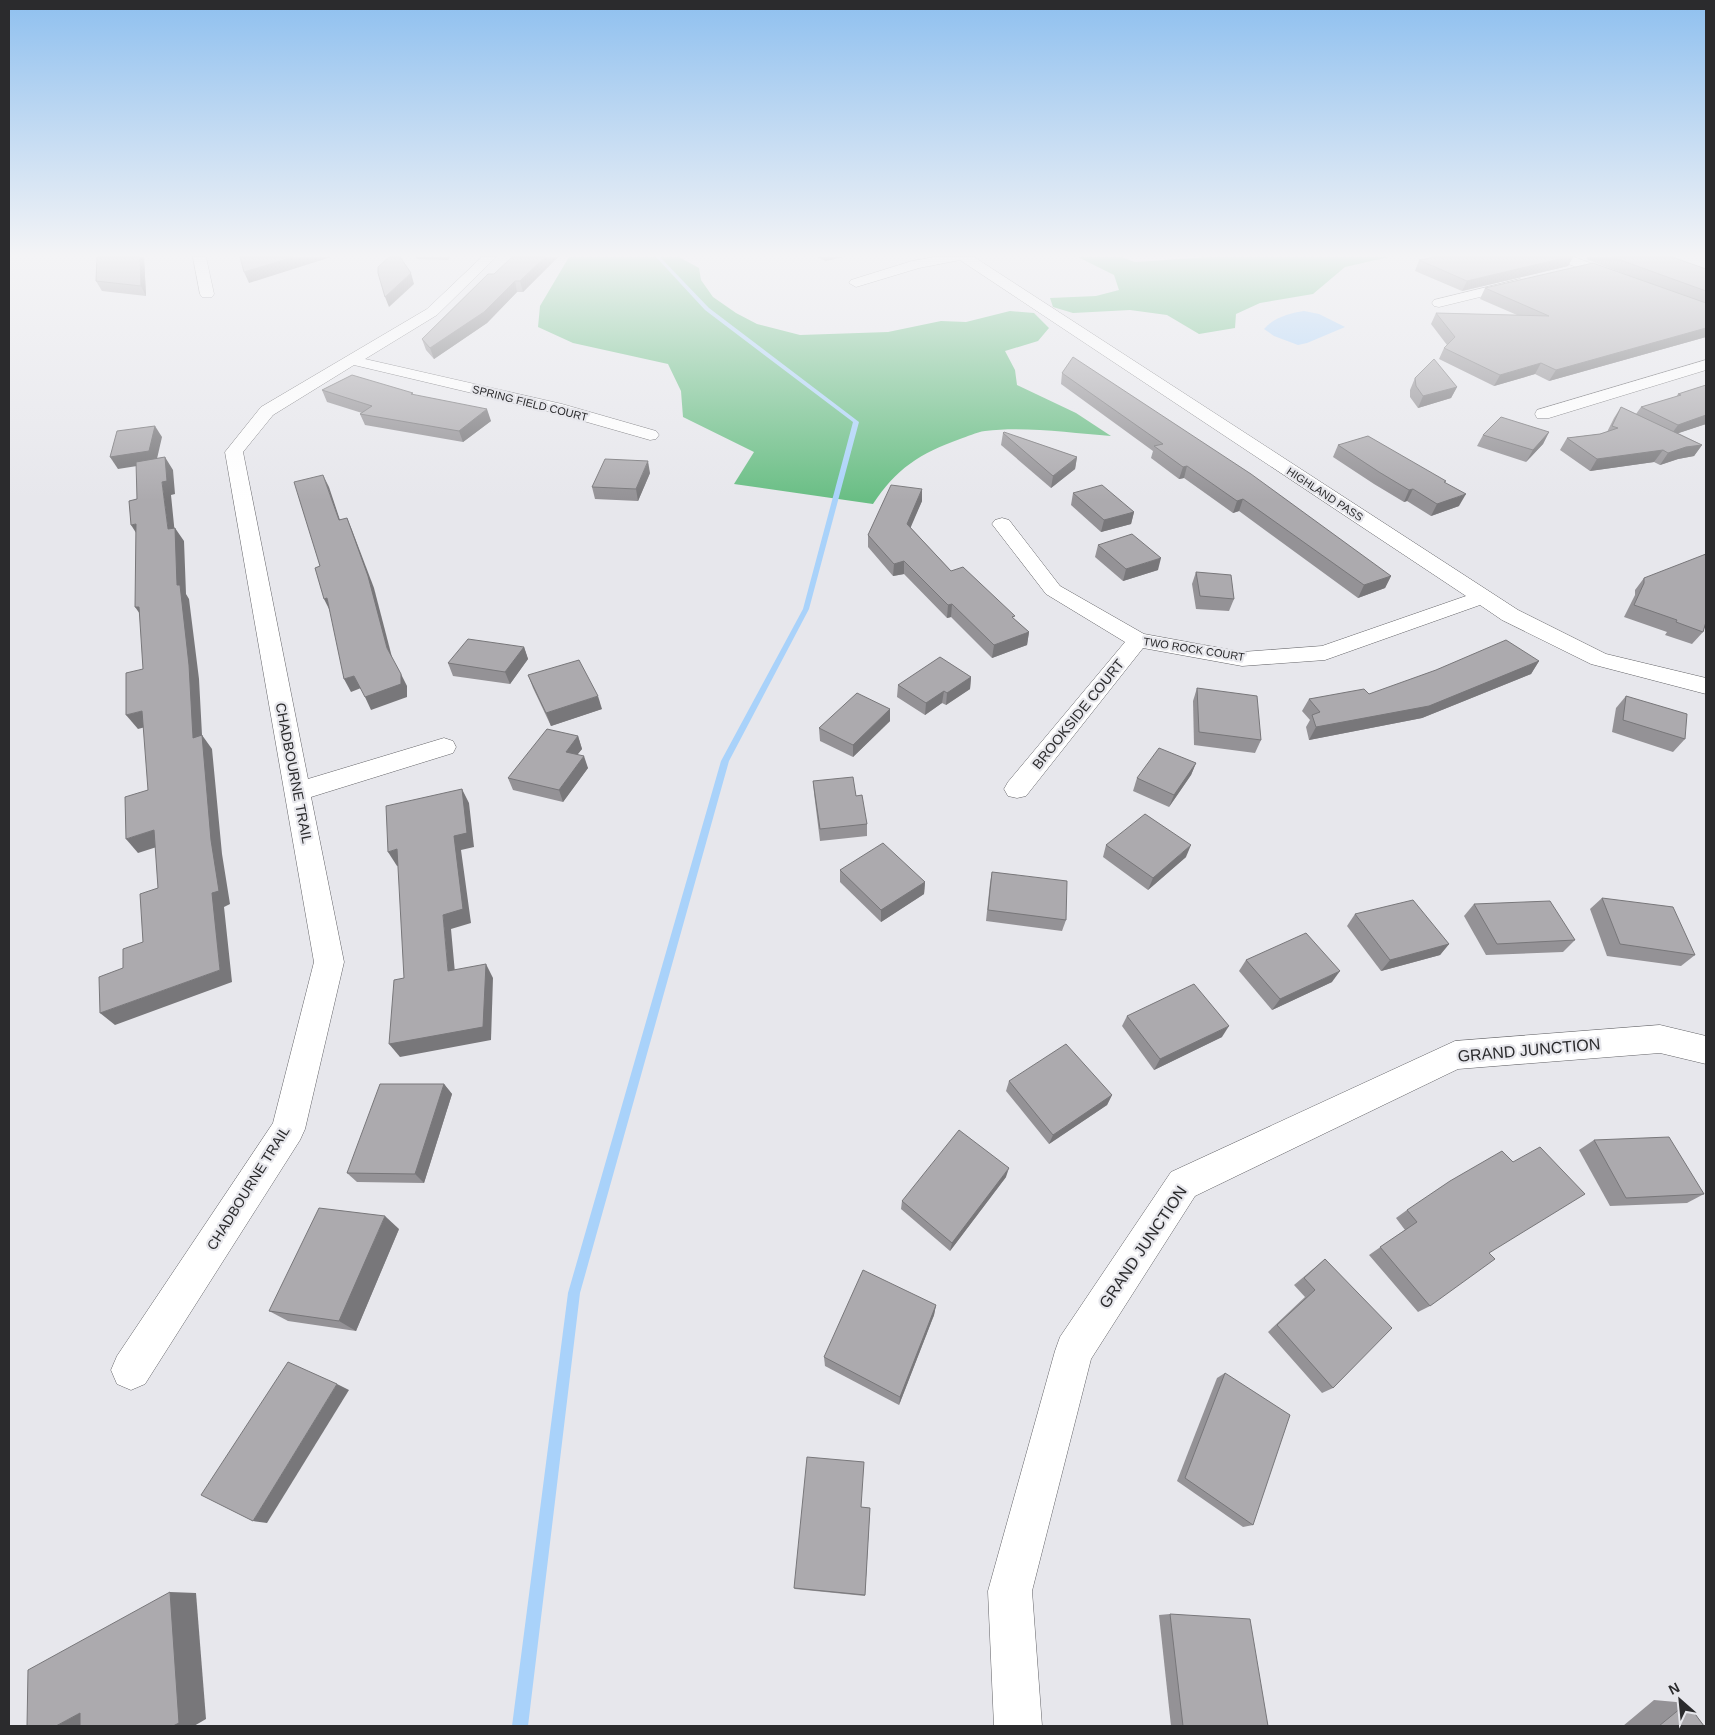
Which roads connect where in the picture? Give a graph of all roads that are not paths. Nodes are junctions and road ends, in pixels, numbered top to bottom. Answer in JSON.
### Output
{"nodes":[{"id":1,"x":388,"y":338,"type":"edge"},
{"id":2,"x":1088,"y":338,"type":"edge"},
{"id":3,"x":351,"y":360,"type":"junction"},
{"id":4,"x":1706,"y":365,"type":"edge"},
{"id":5,"x":1543,"y":414,"type":"dead end"},
{"id":6,"x":650,"y":435,"type":"dead end"},
{"id":7,"x":1002,"y":524,"type":"dead end"},
{"id":8,"x":1482,"y":597,"type":"junction"},
{"id":9,"x":1138,"y":640,"type":"junction"},
{"id":10,"x":1706,"y":686,"type":"edge"},
{"id":11,"x":444,"y":747,"type":"dead end"},
{"id":12,"x":1017,"y":788,"type":"dead end"},
{"id":13,"x":297,"y":792,"type":"junction"},
{"id":14,"x":1706,"y":1050,"type":"edge"},
{"id":15,"x":131,"y":1370,"type":"dead end"},
{"id":16,"x":1018,"y":1726,"type":"edge"}],
"edges":[{"from":1,"to":3,"type":"street","name":"CHADBOURNE TRAIL"},
{"from":2,"to":8,"type":"street","name":"HIGHLAND PASS"},
{"from":3,"to":6,"type":"street","name":"SPRING FIELD COURT"},
{"from":3,"to":13,"type":"street","name":"CHADBOURNE TRAIL"},
{"from":4,"to":5,"type":"street"},
{"from":7,"to":9,"type":"street","name":"TWO ROCK COURT"},
{"from":8,"to":9,"type":"street","name":"TWO ROCK COURT"},
{"from":8,"to":10,"type":"street","name":"HIGHLAND PASS"},
{"from":9,"to":12,"type":"street","name":"BROOKSIDE COURT"},
{"from":11,"to":13,"type":"street"},
{"from":13,"to":15,"type":"street","name":"CHADBOURNE TRAIL"},
{"from":14,"to":16,"type":"street","name":"GRAND JUNCTION"}]}
